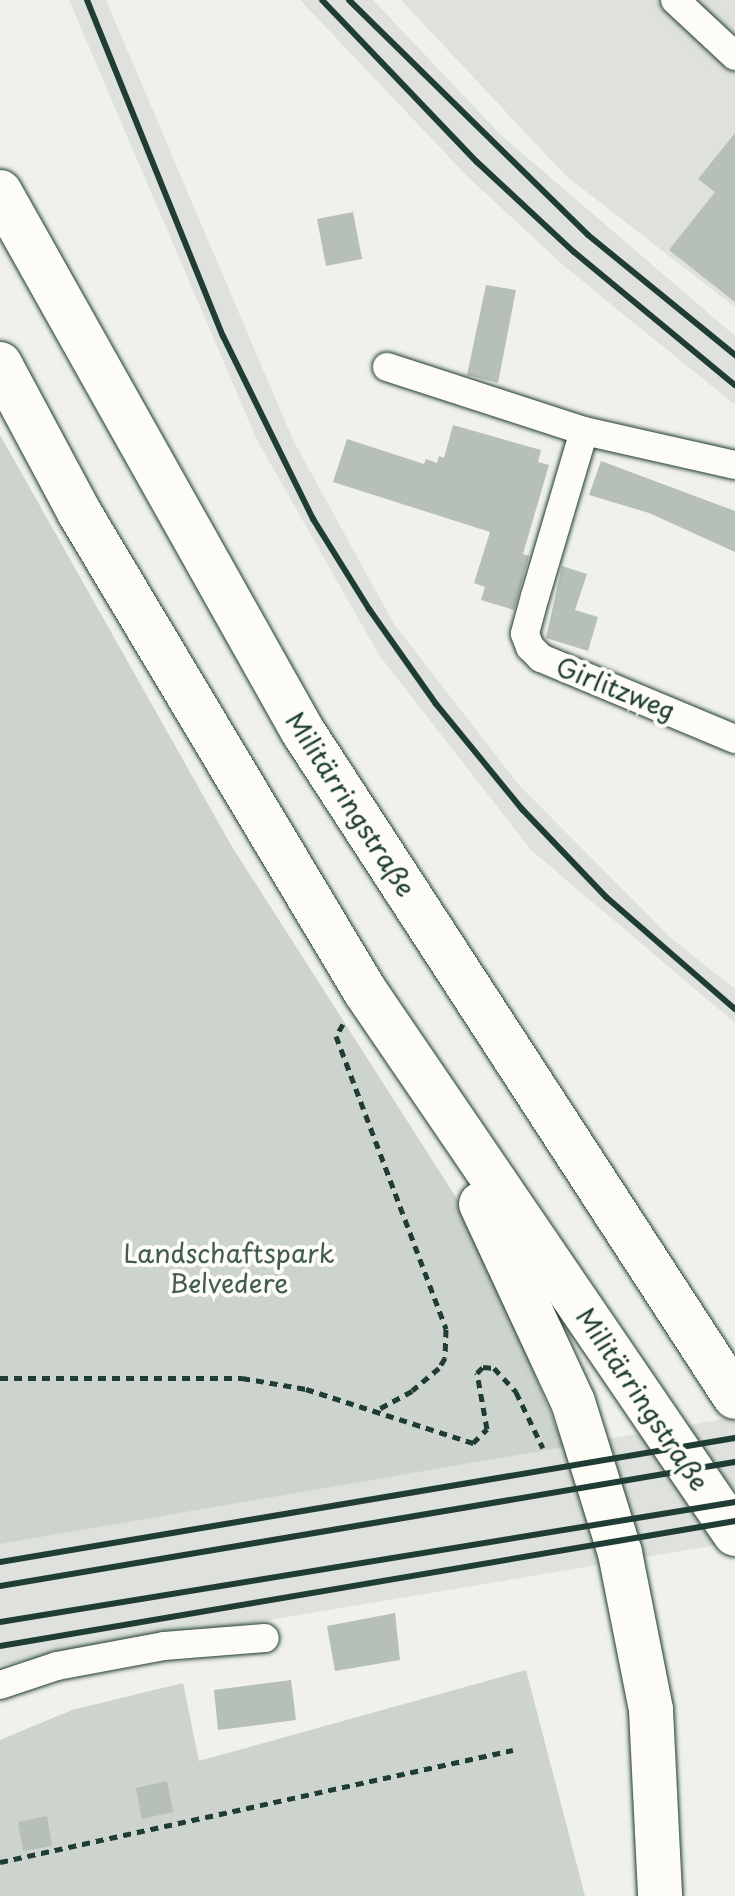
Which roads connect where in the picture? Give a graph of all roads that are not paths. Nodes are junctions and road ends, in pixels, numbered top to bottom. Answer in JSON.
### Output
{"nodes":[{"id":1,"x":675,"y":0,"type":"edge"},
{"id":2,"x":735,"y":56,"type":"edge"},
{"id":3,"x":0,"y":192,"type":"edge"},
{"id":4,"x":0,"y":364,"type":"edge"},
{"id":5,"x":387,"y":367,"type":"dead end"},
{"id":6,"x":584,"y":431,"type":"junction"},
{"id":7,"x":735,"y":465,"type":"edge"},
{"id":8,"x":735,"y":739,"type":"edge"},
{"id":9,"x":365,"y":991,"type":"junction"},
{"id":10,"x":722,"y":1372,"type":"edge"},
{"id":11,"x":735,"y":1397,"type":"edge"},
{"id":12,"x":735,"y":1534,"type":"edge"},
{"id":13,"x":265,"y":1638,"type":"dead end"},
{"id":14,"x":0,"y":1685,"type":"edge"},
{"id":15,"x":660,"y":1896,"type":"edge"}],
"edges":[{"from":1,"to":2,"type":"street"},
{"from":3,"to":10,"type":"highway","name":"Militärringstraße"},
{"from":4,"to":9,"type":"highway","name":"Militärringstraße"},
{"from":5,"to":6,"type":"street"},
{"from":6,"to":7,"type":"street"},
{"from":6,"to":8,"type":"street","name":"Girlitzweg"},
{"from":9,"to":12,"type":"highway","name":"Militärringstraße"},
{"from":9,"to":15,"type":"highway"},
{"from":10,"to":11,"type":"highway","name":"Militärringstraße"},
{"from":13,"to":14,"type":"street"}]}
